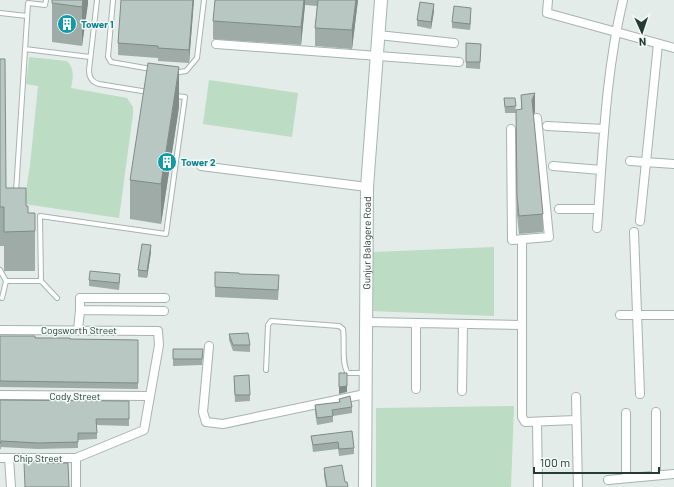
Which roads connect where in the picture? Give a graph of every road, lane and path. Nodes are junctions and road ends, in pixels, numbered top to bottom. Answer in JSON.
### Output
{"nodes":[{"id":1,"x":46,"y":0,"type":"edge"},
{"id":2,"x":97,"y":0,"type":"edge"},
{"id":3,"x":113,"y":0,"type":"edge"},
{"id":4,"x":204,"y":0,"type":"edge"},
{"id":5,"x":381,"y":0,"type":"edge"},
{"id":6,"x":548,"y":0,"type":"edge"},
{"id":7,"x":623,"y":0,"type":"edge"},
{"id":8,"x":0,"y":13,"type":"edge"},
{"id":9,"x":27,"y":16,"type":"junction"},
{"id":10,"x":615,"y":32,"type":"junction"},
{"id":11,"x":378,"y":35,"type":"junction"},
{"id":12,"x":454,"y":43,"type":"dead end"},
{"id":13,"x":216,"y":44,"type":"dead end"},
{"id":14,"x":658,"y":44,"type":"junction"},
{"id":15,"x":674,"y":48,"type":"edge"},
{"id":16,"x":25,"y":49,"type":"junction"},
{"id":17,"x":377,"y":55,"type":"junction"},
{"id":18,"x":90,"y":57,"type":"junction"},
{"id":19,"x":459,"y":62,"type":"dead end"},
{"id":20,"x":155,"y":70,"type":"edge"},
{"id":21,"x":170,"y":73,"type":"edge"},
{"id":22,"x":155,"y":93,"type":"edge"},
{"id":23,"x":170,"y":95,"type":"edge"},
{"id":24,"x":537,"y":118,"type":"dead end"},
{"id":25,"x":547,"y":126,"type":"dead end"},
{"id":26,"x":511,"y":129,"type":"dead end"},
{"id":27,"x":604,"y":129,"type":"junction"},
{"id":28,"x":630,"y":161,"type":"dead end"},
{"id":29,"x":646,"y":162,"type":"junction"},
{"id":30,"x":674,"y":164,"type":"edge"},
{"id":31,"x":201,"y":166,"type":"dead end"},
{"id":32,"x":552,"y":166,"type":"dead end"},
{"id":33,"x":601,"y":170,"type":"junction"},
{"id":34,"x":367,"y":187,"type":"junction"},
{"id":35,"x":15,"y":197,"type":"edge"},
{"id":36,"x":559,"y":209,"type":"dead end"},
{"id":37,"x":598,"y":209,"type":"junction"},
{"id":38,"x":34,"y":215,"type":"edge"},
{"id":39,"x":40,"y":216,"type":"junction"},
{"id":40,"x":640,"y":221,"type":"dead end"},
{"id":41,"x":597,"y":228,"type":"dead end"},
{"id":42,"x":634,"y":232,"type":"dead end"},
{"id":43,"x":522,"y":240,"type":"junction"},
{"id":44,"x":0,"y":270,"type":"edge"},
{"id":45,"x":6,"y":281,"type":"junction"},
{"id":46,"x":41,"y":281,"type":"junction"},
{"id":47,"x":2,"y":298,"type":"dead end"},
{"id":48,"x":57,"y":298,"type":"dead end"},
{"id":49,"x":165,"y":298,"type":"dead end"},
{"id":50,"x":80,"y":310,"type":"junction"},
{"id":51,"x":164,"y":311,"type":"dead end"},
{"id":52,"x":620,"y":315,"type":"dead end"},
{"id":53,"x":637,"y":315,"type":"junction"},
{"id":54,"x":674,"y":315,"type":"edge"},
{"id":55,"x":367,"y":322,"type":"junction"},
{"id":56,"x":416,"y":323,"type":"junction"},
{"id":57,"x":463,"y":324,"type":"junction"},
{"id":58,"x":522,"y":325,"type":"junction"},
{"id":59,"x":0,"y":330,"type":"edge"},
{"id":60,"x":78,"y":330,"type":"junction"},
{"id":61,"x":208,"y":346,"type":"dead end"},
{"id":62,"x":266,"y":370,"type":"dead end"},
{"id":63,"x":366,"y":373,"type":"junction"},
{"id":64,"x":416,"y":389,"type":"dead end"},
{"id":65,"x":462,"y":391,"type":"dead end"},
{"id":66,"x":366,"y":394,"type":"junction"},
{"id":67,"x":640,"y":394,"type":"dead end"},
{"id":68,"x":0,"y":395,"type":"edge"},
{"id":69,"x":150,"y":396,"type":"junction"},
{"id":70,"x":576,"y":397,"type":"dead end"},
{"id":71,"x":656,"y":412,"type":"dead end"},
{"id":72,"x":626,"y":414,"type":"dead end"},
{"id":73,"x":576,"y":420,"type":"junction"},
{"id":74,"x":537,"y":422,"type":"junction"},
{"id":75,"x":0,"y":458,"type":"edge"},
{"id":76,"x":9,"y":458,"type":"junction"},
{"id":77,"x":76,"y":458,"type":"junction"},
{"id":78,"x":674,"y":474,"type":"edge"},
{"id":79,"x":656,"y":476,"type":"junction"},
{"id":80,"x":626,"y":478,"type":"junction"},
{"id":81,"x":608,"y":480,"type":"dead end"},
{"id":82,"x":11,"y":487,"type":"edge"},
{"id":83,"x":76,"y":487,"type":"edge"},
{"id":84,"x":365,"y":487,"type":"edge"},
{"id":85,"x":538,"y":487,"type":"edge"},
{"id":86,"x":578,"y":487,"type":"edge"}],
"edges":[{"from":1,"to":9,"type":"lane"},
{"from":2,"to":18,"type":"lane"},
{"from":3,"to":20,"type":"lane"},
{"from":4,"to":21,"type":"lane"},
{"from":5,"to":11,"type":"street","name":"Gunjur Balagere Road"},
{"from":6,"to":10,"type":"street"},
{"from":7,"to":10,"type":"street"},
{"from":8,"to":9,"type":"lane"},
{"from":9,"to":16,"type":"lane"},
{"from":10,"to":14,"type":"street"},
{"from":10,"to":27,"type":"street"},
{"from":11,"to":12,"type":"street"},
{"from":11,"to":17,"type":"street","name":"Gunjur Balagere Road"},
{"from":13,"to":17,"type":"street"},
{"from":14,"to":15,"type":"street"},
{"from":14,"to":29,"type":"street"},
{"from":16,"to":18,"type":"lane"},
{"from":16,"to":35,"type":"lane"},
{"from":17,"to":19,"type":"street"},
{"from":17,"to":34,"type":"street","name":"Gunjur Balagere Road"},
{"from":18,"to":22,"type":"lane"},
{"from":23,"to":39,"type":"lane"},
{"from":24,"to":43,"type":"street"},
{"from":25,"to":27,"type":"street"},
{"from":26,"to":43,"type":"street"},
{"from":27,"to":33,"type":"street"},
{"from":28,"to":29,"type":"street"},
{"from":29,"to":30,"type":"street"},
{"from":29,"to":40,"type":"street"},
{"from":31,"to":34,"type":"street"},
{"from":32,"to":33,"type":"street"},
{"from":33,"to":37,"type":"street"},
{"from":34,"to":55,"type":"street","name":"Gunjur Balagere Road"},
{"from":36,"to":37,"type":"street"},
{"from":37,"to":41,"type":"street"},
{"from":38,"to":39,"type":"lane"},
{"from":39,"to":46,"type":"lane"},
{"from":42,"to":53,"type":"street"},
{"from":43,"to":58,"type":"street"},
{"from":44,"to":45,"type":"lane"},
{"from":45,"to":46,"type":"lane"},
{"from":45,"to":47,"type":"lane"},
{"from":46,"to":48,"type":"lane"},
{"from":49,"to":50,"type":"street"},
{"from":50,"to":51,"type":"street"},
{"from":50,"to":60,"type":"street"},
{"from":52,"to":53,"type":"street"},
{"from":53,"to":54,"type":"street"},
{"from":53,"to":67,"type":"street"},
{"from":55,"to":56,"type":"street"},
{"from":55,"to":63,"type":"street","name":"Gunjur Balagere Road"},
{"from":56,"to":57,"type":"street"},
{"from":56,"to":64,"type":"street"},
{"from":57,"to":58,"type":"street"},
{"from":57,"to":65,"type":"street"},
{"from":58,"to":74,"type":"street"},
{"from":59,"to":60,"type":"street","name":"Cogsworth Street"},
{"from":60,"to":69,"type":"street","name":"Cogsworth Street"},
{"from":61,"to":66,"type":"street"},
{"from":62,"to":63,"type":"lane"},
{"from":63,"to":66,"type":"street","name":"Gunjur Balagere Road"},
{"from":66,"to":84,"type":"street","name":"Gunjur Balagere Road"},
{"from":68,"to":69,"type":"street","name":"Cody Street"},
{"from":69,"to":77,"type":"street"},
{"from":70,"to":73,"type":"street"},
{"from":71,"to":79,"type":"street"},
{"from":72,"to":80,"type":"street"},
{"from":73,"to":74,"type":"street"},
{"from":73,"to":86,"type":"street"},
{"from":74,"to":85,"type":"street"},
{"from":75,"to":76,"type":"street","name":"Chip Street"},
{"from":76,"to":77,"type":"street","name":"Chip Street"},
{"from":76,"to":82,"type":"street"},
{"from":77,"to":83,"type":"street"},
{"from":78,"to":79,"type":"street"},
{"from":79,"to":80,"type":"street"},
{"from":80,"to":81,"type":"street"}]}
